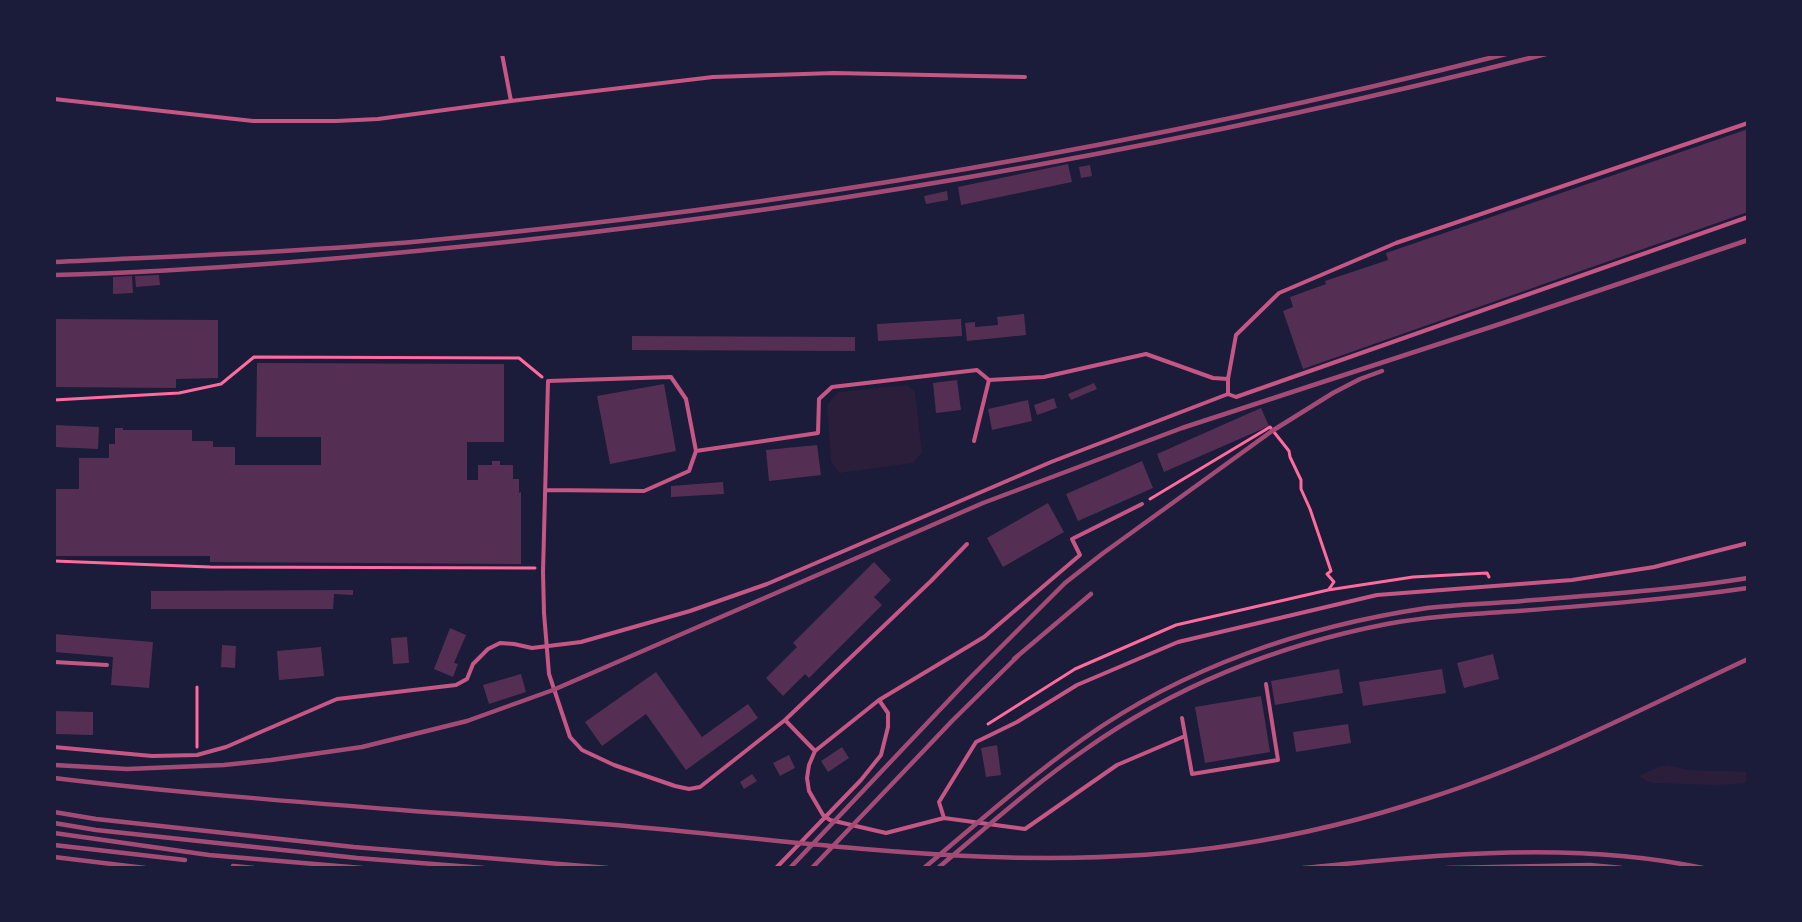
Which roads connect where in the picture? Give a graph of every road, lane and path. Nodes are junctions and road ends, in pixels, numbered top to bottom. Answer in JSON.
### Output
{"nodes":[{"id":1,"x":502,"y":54,"type":"edge"},
{"id":2,"x":1026,"y":77,"type":"dead end"},
{"id":3,"x":54,"y":99,"type":"edge"},
{"id":4,"x":511,"y":100,"type":"junction"},
{"id":5,"x":1748,"y":123,"type":"edge"},
{"id":6,"x":1748,"y":217,"type":"edge"},
{"id":7,"x":1228,"y":379,"type":"junction"},
{"id":8,"x":989,"y":380,"type":"junction"},
{"id":9,"x":548,"y":381,"type":"junction"},
{"id":10,"x":1228,"y":394,"type":"junction"},
{"id":11,"x":54,"y":400,"type":"edge"},
{"id":12,"x":974,"y":441,"type":"dead end"},
{"id":13,"x":696,"y":452,"type":"junction"},
{"id":14,"x":546,"y":490,"type":"junction"},
{"id":15,"x":1142,"y":504,"type":"joint"},
{"id":16,"x":967,"y":543,"type":"dead end"},
{"id":17,"x":1748,"y":543,"type":"edge"},
{"id":18,"x":54,"y":561,"type":"edge"},
{"id":19,"x":543,"y":568,"type":"junction"},
{"id":20,"x":1328,"y":590,"type":"dead end"},
{"id":21,"x":547,"y":646,"type":"junction"},
{"id":22,"x":54,"y":662,"type":"edge"},
{"id":23,"x":107,"y":664,"type":"dead end"},
{"id":24,"x":1266,"y":684,"type":"dead end"},
{"id":25,"x":197,"y":687,"type":"dead end"},
{"id":26,"x":879,"y":700,"type":"junction"},
{"id":27,"x":1182,"y":718,"type":"dead end"},
{"id":28,"x":785,"y":720,"type":"junction"},
{"id":29,"x":1185,"y":736,"type":"junction"},
{"id":30,"x":54,"y":747,"type":"edge"},
{"id":31,"x":815,"y":751,"type":"junction"},
{"id":32,"x":197,"y":755,"type":"junction"},
{"id":33,"x":944,"y":818,"type":"junction"},
{"id":34,"x":776,"y":868,"type":"edge"}],
"edges":[{"from":1,"to":4,"type":"lane"},
{"from":2,"to":4,"type":"lane"},
{"from":3,"to":4,"type":"lane"},
{"from":5,"to":7,"type":"lane"},
{"from":6,"to":10,"type":"lane"},
{"from":7,"to":8,"type":"lane"},
{"from":7,"to":10,"type":"lane"},
{"from":8,"to":12,"type":"lane"},
{"from":8,"to":13,"type":"lane"},
{"from":9,"to":11,"type":"path"},
{"from":9,"to":13,"type":"lane"},
{"from":9,"to":14,"type":"lane"},
{"from":10,"to":21,"type":"lane"},
{"from":13,"to":14,"type":"lane"},
{"from":14,"to":19,"type":"lane"},
{"from":15,"to":20,"type":"path"},
{"from":15,"to":26,"type":"lane"},
{"from":16,"to":28,"type":"lane"},
{"from":17,"to":33,"type":"lane"},
{"from":18,"to":19,"type":"path"},
{"from":19,"to":21,"type":"lane"},
{"from":21,"to":28,"type":"lane"},
{"from":21,"to":32,"type":"lane"},
{"from":22,"to":23,"type":"lane"},
{"from":24,"to":29,"type":"lane"},
{"from":25,"to":32,"type":"path"},
{"from":26,"to":31,"type":"lane"},
{"from":26,"to":34,"type":"lane"},
{"from":27,"to":29,"type":"lane"},
{"from":28,"to":31,"type":"lane"},
{"from":29,"to":33,"type":"lane"},
{"from":30,"to":32,"type":"lane"},
{"from":31,"to":33,"type":"lane"}]}
